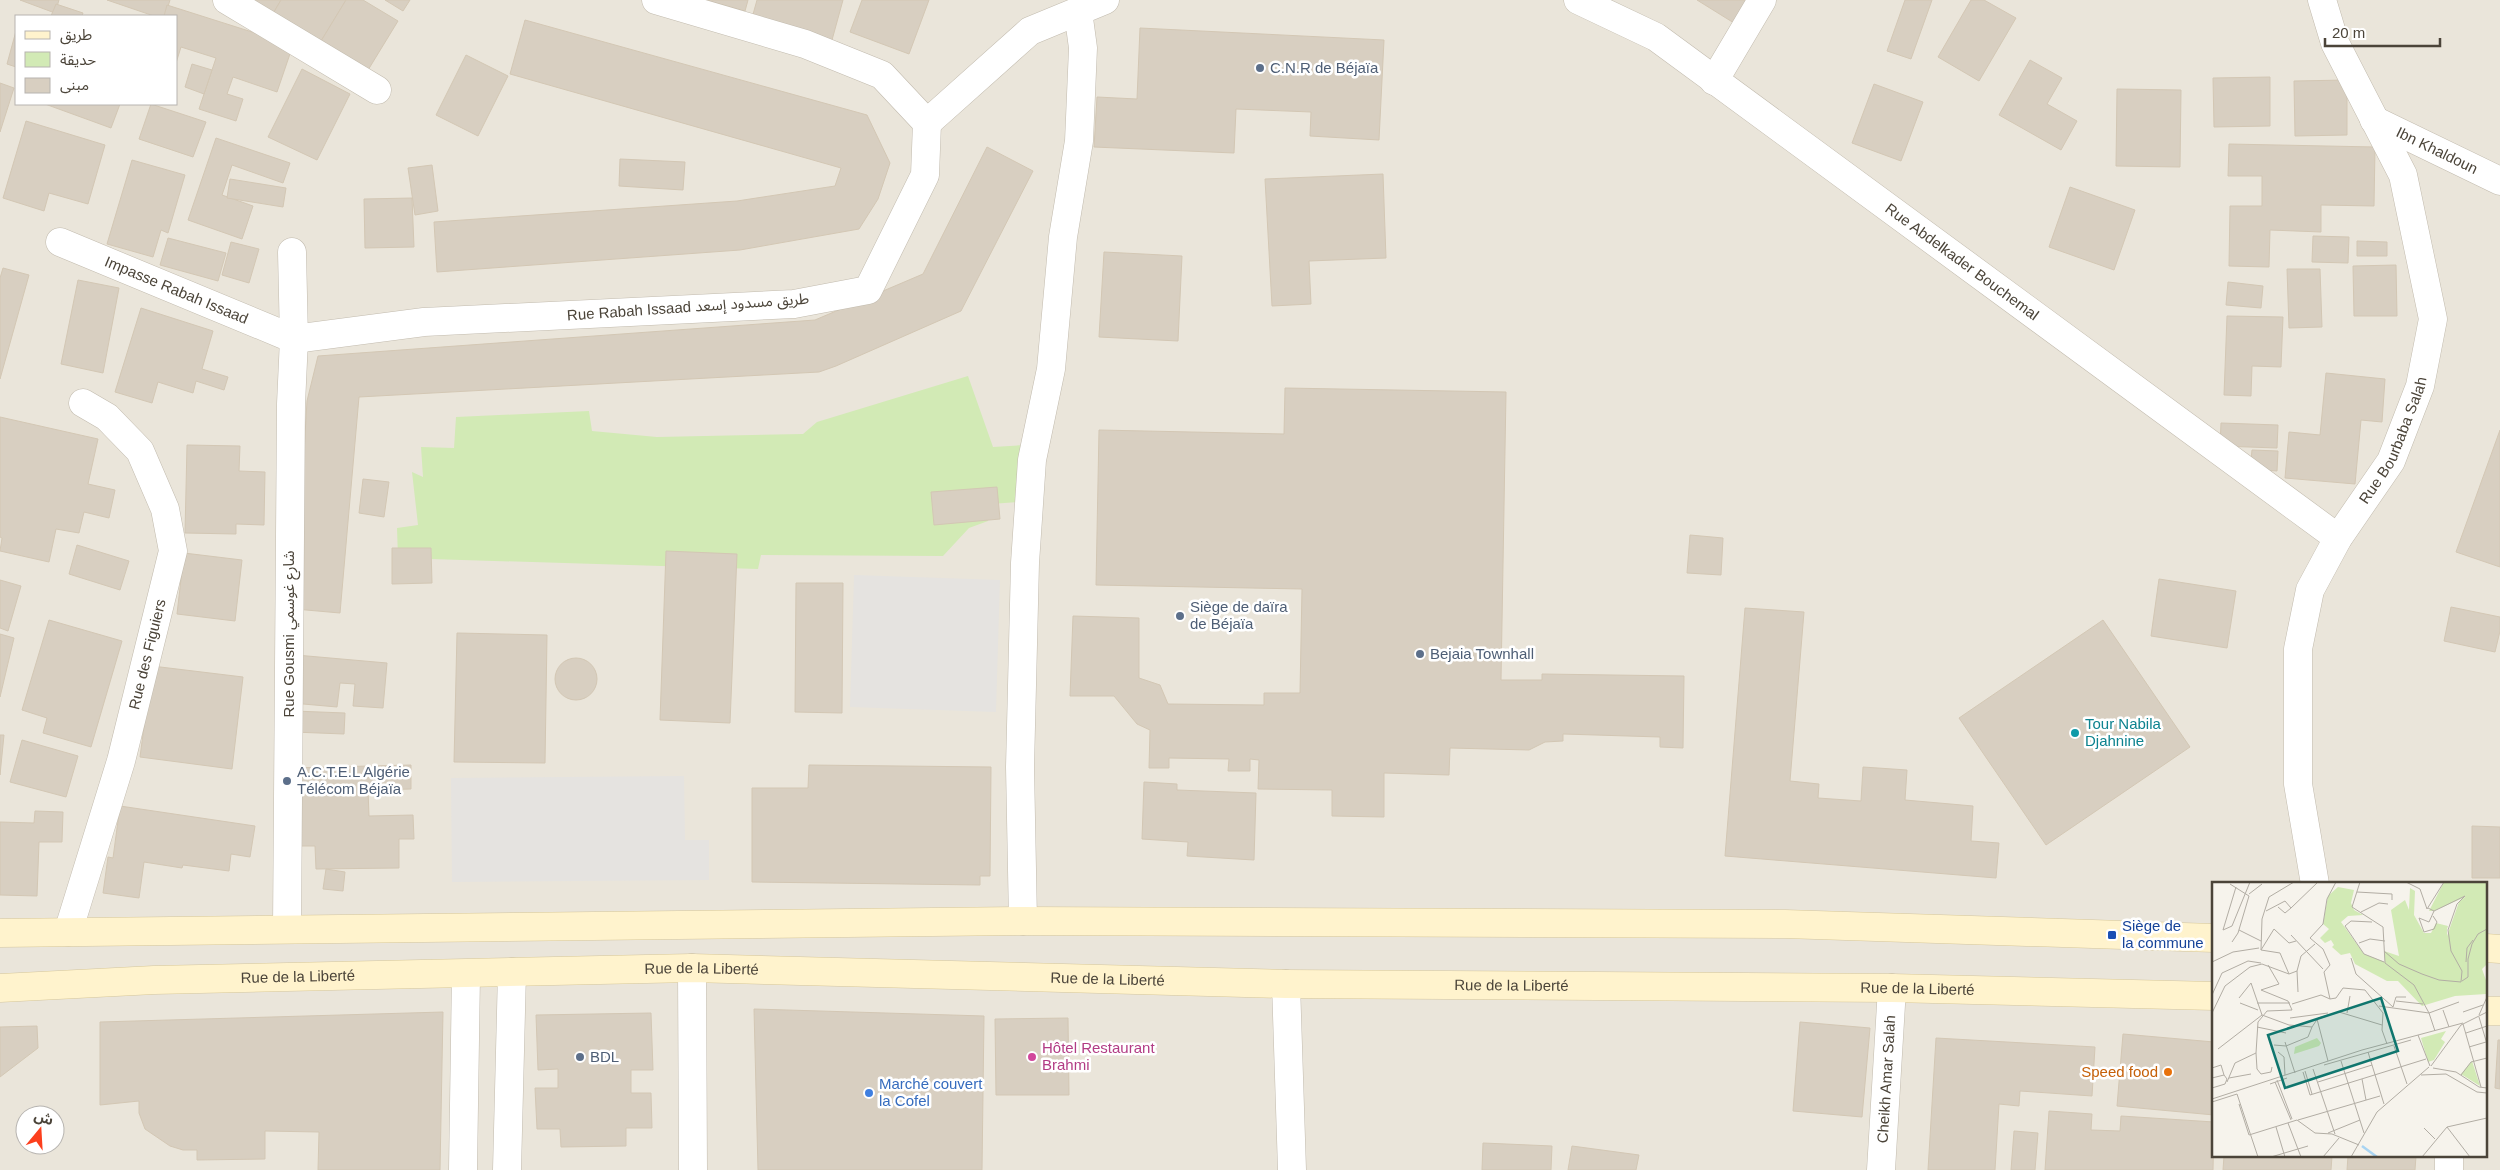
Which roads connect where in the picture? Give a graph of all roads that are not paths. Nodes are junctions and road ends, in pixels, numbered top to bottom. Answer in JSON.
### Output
{"nodes":[{"id":1,"x":227,"y":0,"type":"edge"},
{"id":2,"x":656,"y":0,"type":"edge"},
{"id":3,"x":1105,"y":0,"type":"edge"},
{"id":4,"x":1578,"y":0,"type":"edge"},
{"id":5,"x":1762,"y":0,"type":"edge"},
{"id":6,"x":2322,"y":0,"type":"edge"},
{"id":7,"x":1078,"y":11,"type":"junction"},
{"id":8,"x":1714,"y":81,"type":"junction"},
{"id":9,"x":377,"y":90,"type":"dead end"},
{"id":10,"x":2374,"y":120,"type":"junction"},
{"id":11,"x":927,"y":123,"type":"junction"},
{"id":12,"x":2500,"y":181,"type":"edge"},
{"id":13,"x":60,"y":242,"type":"dead end"},
{"id":14,"x":292,"y":252,"type":"dead end"},
{"id":15,"x":294,"y":339,"type":"junction"},
{"id":16,"x":83,"y":403,"type":"dead end"},
{"id":17,"x":2338,"y":538,"type":"junction"},
{"id":18,"x":2315,"y":882,"type":"edge"},
{"id":19,"x":1024,"y":921,"type":"junction"},
{"id":20,"x":287,"y":928,"type":"junction"},
{"id":21,"x":68,"y":932,"type":"junction"},
{"id":22,"x":0,"y":933,"type":"edge"},
{"id":23,"x":2212,"y":938,"type":"edge"},
{"id":24,"x":692,"y":968,"type":"junction"},
{"id":25,"x":512,"y":972,"type":"junction"},
{"id":26,"x":466,"y":974,"type":"junction"},
{"id":27,"x":1286,"y":984,"type":"junction"},
{"id":28,"x":0,"y":988,"type":"edge"},
{"id":29,"x":1892,"y":988,"type":"junction"},
{"id":30,"x":2212,"y":996,"type":"edge"},
{"id":31,"x":463,"y":1170,"type":"edge"},
{"id":32,"x":507,"y":1170,"type":"edge"},
{"id":33,"x":692,"y":1170,"type":"edge"},
{"id":34,"x":1292,"y":1170,"type":"edge"},
{"id":35,"x":1880,"y":1170,"type":"edge"}],
"edges":[{"from":1,"to":9,"type":"street"},
{"from":2,"to":11,"type":"street"},
{"from":3,"to":7,"type":"street"},
{"from":4,"to":8,"type":"street","name":"Rue Abdelkader Bouchemal"},
{"from":5,"to":8,"type":"street"},
{"from":6,"to":10,"type":"street","name":"Rue Bourbaba Salah"},
{"from":7,"to":11,"type":"street"},
{"from":7,"to":19,"type":"street"},
{"from":8,"to":17,"type":"street","name":"Rue Abdelkader Bouchemal"},
{"from":10,"to":12,"type":"street","name":"Ibn Khaldoun"},
{"from":10,"to":17,"type":"street","name":"Rue Bourbaba Salah"},
{"from":11,"to":15,"type":"street","name":"Rue Rabah Issaad طريق مسدود إسعد"},
{"from":13,"to":15,"type":"street","name":"Impasse Rabah Issaad"},
{"from":14,"to":15,"type":"street","name":"Rue Gousmi شارع غوسمي"},
{"from":15,"to":20,"type":"street","name":"Rue Gousmi شارع غوسمي"},
{"from":16,"to":21,"type":"street","name":"Rue des Figuiers"},
{"from":17,"to":18,"type":"street","name":"Rue Bourbaba Salah"},
{"from":19,"to":20,"type":"main road"},
{"from":19,"to":23,"type":"main road"},
{"from":20,"to":21,"type":"main road"},
{"from":21,"to":22,"type":"main road"},
{"from":24,"to":25,"type":"main road","name":"Rue de la Liberté"},
{"from":24,"to":27,"type":"main road","name":"Rue de la Liberté"},
{"from":24,"to":33,"type":"street"},
{"from":25,"to":26,"type":"main road","name":"Rue de la Liberté"},
{"from":25,"to":32,"type":"street"},
{"from":26,"to":28,"type":"main road","name":"Rue de la Liberté"},
{"from":26,"to":31,"type":"street"},
{"from":27,"to":29,"type":"main road","name":"Rue de la Liberté"},
{"from":27,"to":34,"type":"street"},
{"from":29,"to":30,"type":"main road","name":"Rue de la Liberté"},
{"from":29,"to":35,"type":"street","name":"Cheikh Amar Salah"}]}
